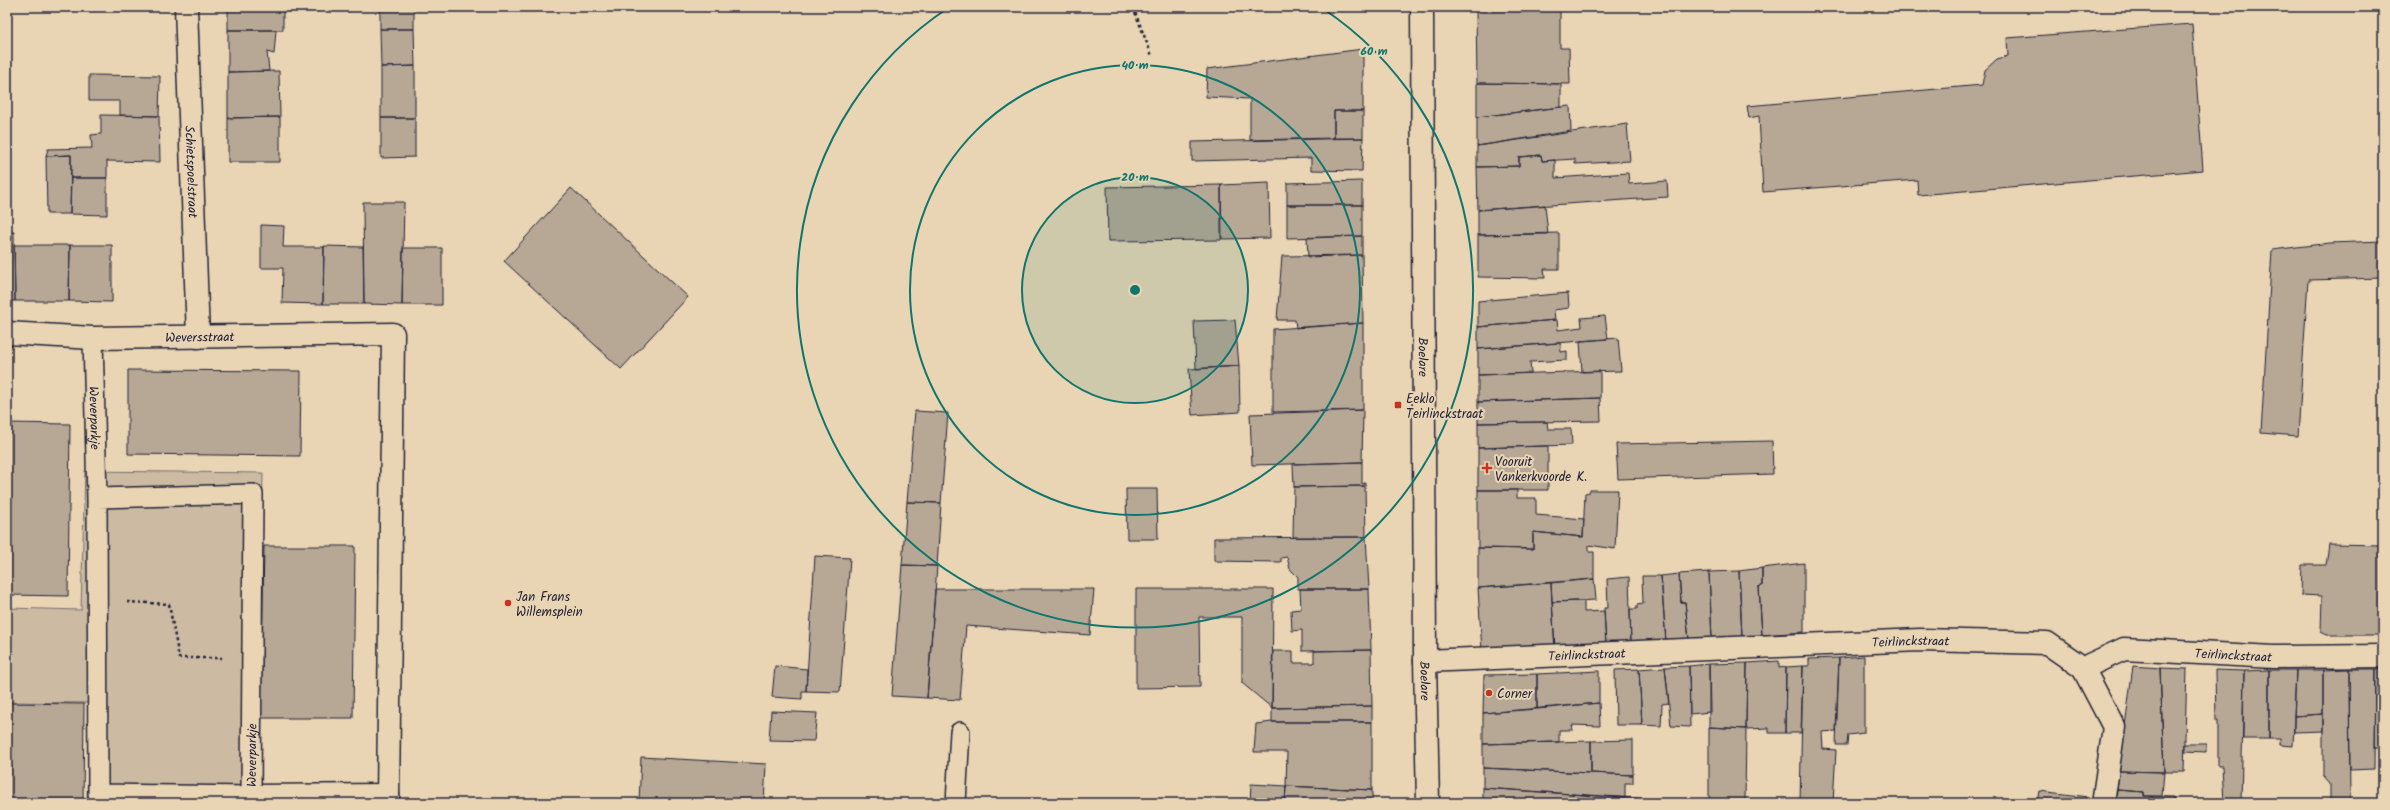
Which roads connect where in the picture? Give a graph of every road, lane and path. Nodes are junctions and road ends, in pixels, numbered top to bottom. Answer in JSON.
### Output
{"nodes":[{"id":1,"x":186,"y":7,"type":"edge"},
{"id":2,"x":1134,"y":7,"type":"edge"},
{"id":3,"x":1422,"y":7,"type":"edge"},
{"id":4,"x":1152,"y":56,"type":"dead end"},
{"id":5,"x":7,"y":333,"type":"edge"},
{"id":6,"x":198,"y":337,"type":"junction"},
{"id":7,"x":93,"y":338,"type":"junction"},
{"id":8,"x":97,"y":498,"type":"junction"},
{"id":9,"x":98,"y":600,"type":"junction"},
{"id":10,"x":2383,"y":656,"type":"edge"},
{"id":11,"x":252,"y":659,"type":"junction"},
{"id":12,"x":1425,"y":660,"type":"junction"},
{"id":13,"x":2083,"y":668,"type":"junction"},
{"id":14,"x":960,"y":732,"type":"dead end"},
{"id":15,"x":251,"y":796,"type":"junction"},
{"id":16,"x":388,"y":799,"type":"edge"},
{"id":17,"x":956,"y":803,"type":"edge"},
{"id":18,"x":1428,"y":803,"type":"edge"},
{"id":19,"x":2103,"y":803,"type":"edge"}],
"edges":[{"from":1,"to":6,"type":"street","name":"Schietspoelstraat"},
{"from":2,"to":4,"type":"path"},
{"from":3,"to":12,"type":"street","name":"Boelare"},
{"from":5,"to":7,"type":"street","name":"Weversstraat"},
{"from":6,"to":7,"type":"street","name":"Weversstraat"},
{"from":6,"to":16,"type":"street","name":"Weversstraat"},
{"from":7,"to":8,"type":"lane","name":"Weverparkje"},
{"from":8,"to":9,"type":"lane","name":"Weverparkje"},
{"from":8,"to":11,"type":"lane","name":"Weverparkje"},
{"from":9,"to":11,"type":"path"},
{"from":9,"to":15,"type":"lane","name":"Weverparkje"},
{"from":10,"to":13,"type":"street","name":"Teirlinckstraat"},
{"from":11,"to":15,"type":"lane","name":"Weverparkje"},
{"from":12,"to":13,"type":"street","name":"Teirlinckstraat"},
{"from":12,"to":18,"type":"street","name":"Boelare"},
{"from":13,"to":19,"type":"street"},
{"from":14,"to":17,"type":"lane"},
{"from":15,"to":16,"type":"street"}]}
